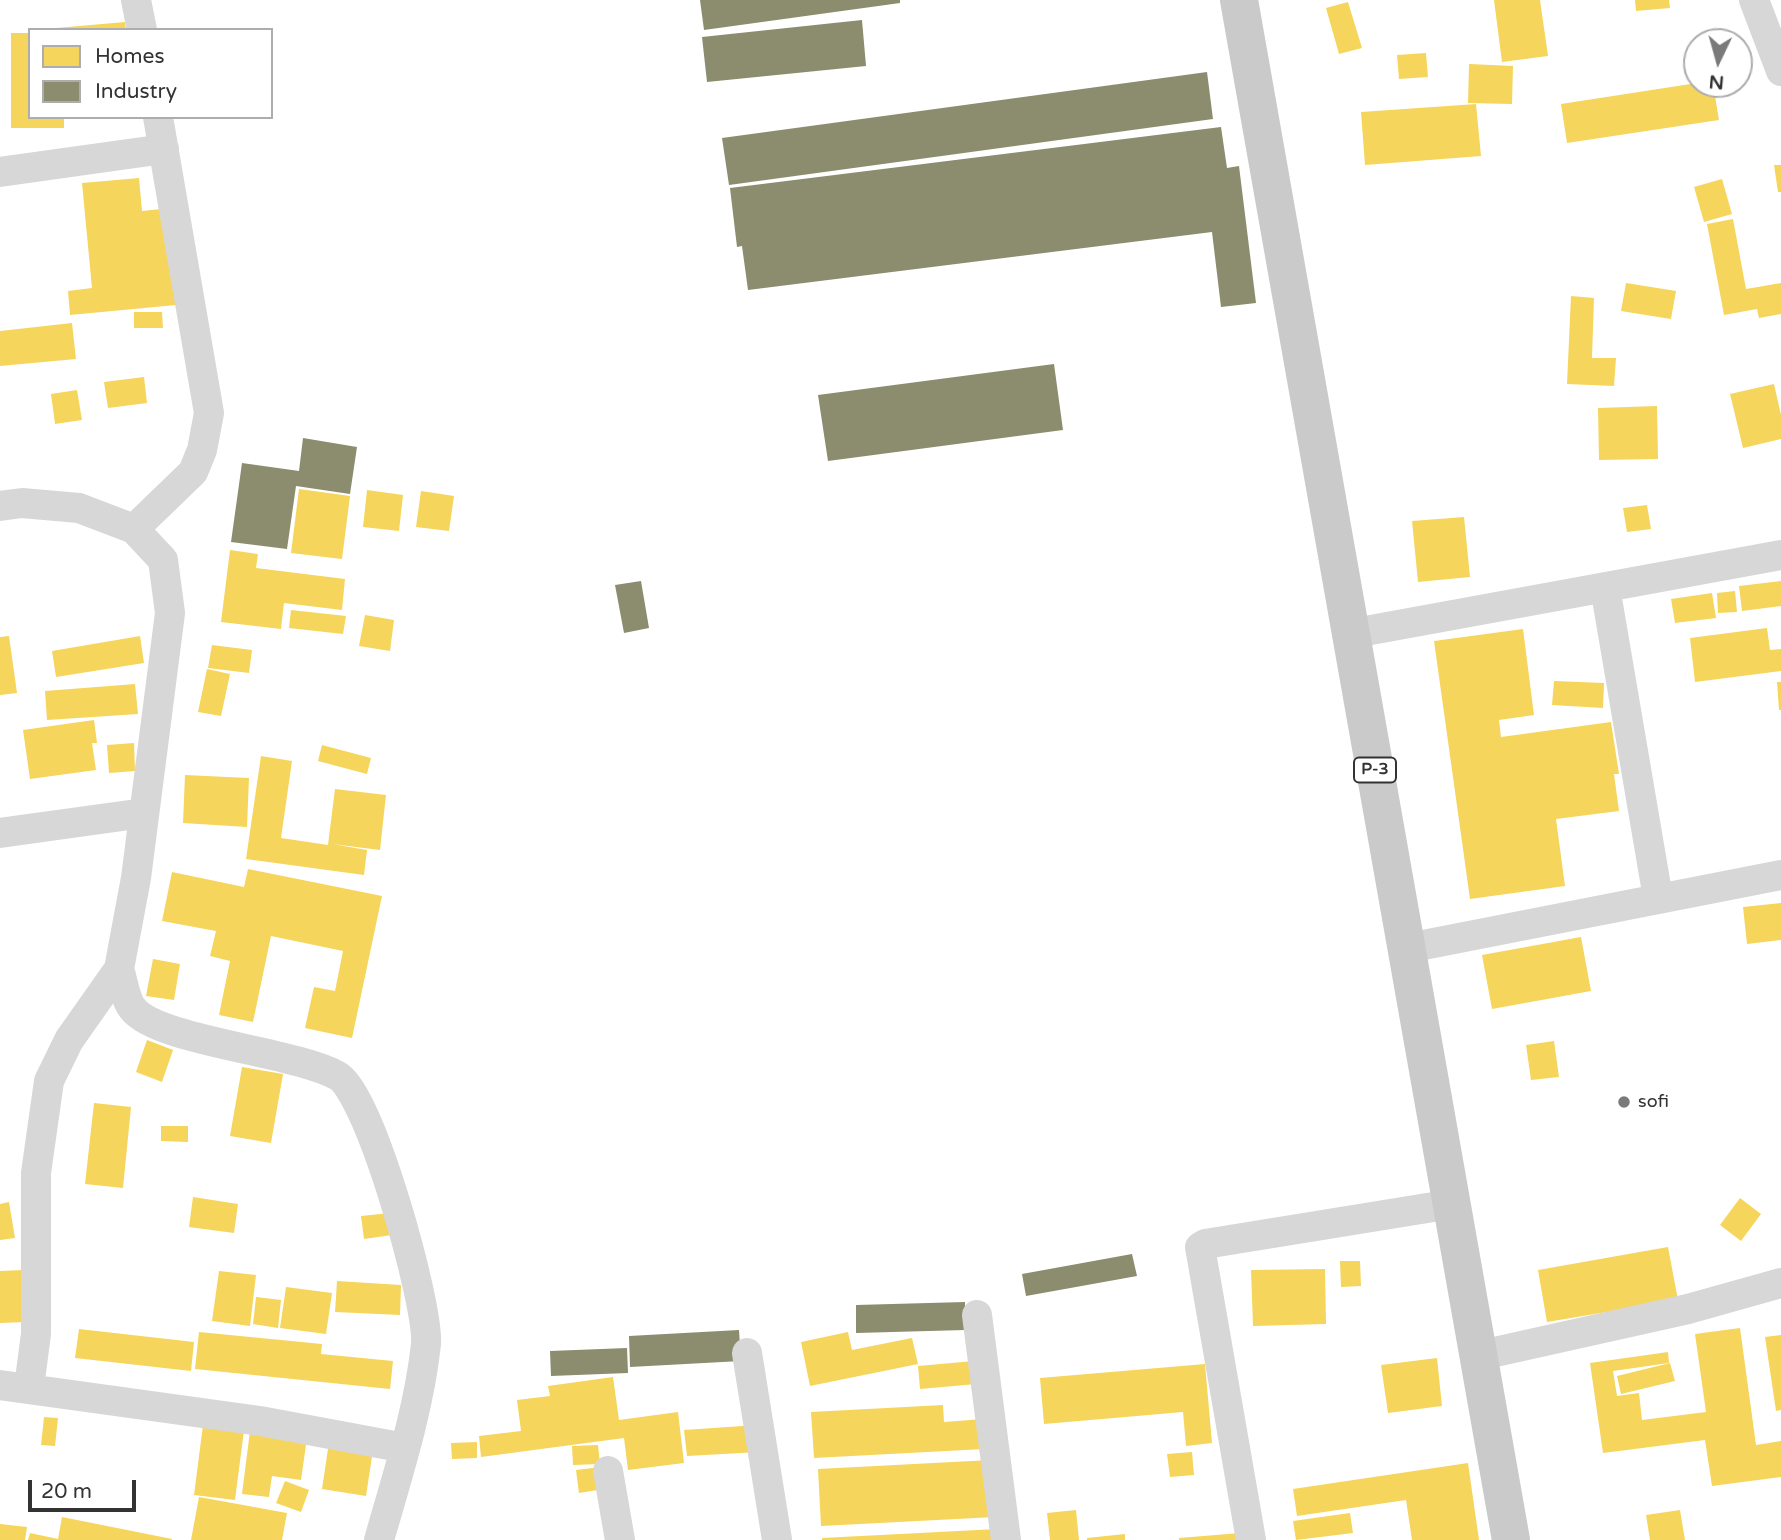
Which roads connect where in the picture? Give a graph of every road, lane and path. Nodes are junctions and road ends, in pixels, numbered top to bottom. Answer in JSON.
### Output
{"nodes":[{"id":1,"x":136,"y":0,"type":"edge"},
{"id":2,"x":1239,"y":0,"type":"edge"},
{"id":3,"x":1754,"y":0,"type":"edge"},
{"id":4,"x":142,"y":28,"type":"edge"},
{"id":5,"x":1780,"y":62,"type":"edge"},
{"id":6,"x":158,"y":119,"type":"edge"},
{"id":7,"x":163,"y":149,"type":"junction"},
{"id":8,"x":0,"y":172,"type":"edge"},
{"id":9,"x":0,"y":506,"type":"edge"},
{"id":10,"x":134,"y":529,"type":"junction"},
{"id":11,"x":1781,"y":555,"type":"edge"},
{"id":12,"x":1605,"y":587,"type":"junction"},
{"id":13,"x":1349,"y":634,"type":"junction"},
{"id":14,"x":144,"y":813,"type":"junction"},
{"id":15,"x":0,"y":833,"type":"edge"},
{"id":16,"x":1781,"y":875,"type":"edge"},
{"id":17,"x":1658,"y":898,"type":"junction"},
{"id":18,"x":1408,"y":948,"type":"junction"},
{"id":19,"x":119,"y":969,"type":"junction"},
{"id":20,"x":1452,"y":1204,"type":"junction"},
{"id":21,"x":1781,"y":1283,"type":"edge"},
{"id":22,"x":977,"y":1315,"type":"dead end"},
{"id":23,"x":747,"y":1353,"type":"dead end"},
{"id":24,"x":1477,"y":1356,"type":"junction"},
{"id":25,"x":0,"y":1385,"type":"edge"},
{"id":26,"x":29,"y":1387,"type":"junction"},
{"id":27,"x":405,"y":1448,"type":"junction"},
{"id":28,"x":608,"y":1471,"type":"dead end"},
{"id":29,"x":379,"y":1540,"type":"edge"},
{"id":30,"x":620,"y":1540,"type":"edge"},
{"id":31,"x":777,"y":1540,"type":"edge"},
{"id":32,"x":1006,"y":1540,"type":"edge"},
{"id":33,"x":1251,"y":1540,"type":"edge"},
{"id":34,"x":1511,"y":1540,"type":"edge"}],
"edges":[{"from":1,"to":4,"type":"street"},
{"from":2,"to":13,"type":"main road","number":"P-3"},
{"from":3,"to":5,"type":"street"},
{"from":6,"to":7,"type":"street"},
{"from":7,"to":8,"type":"street"},
{"from":7,"to":10,"type":"street"},
{"from":9,"to":10,"type":"street"},
{"from":10,"to":14,"type":"street"},
{"from":11,"to":12,"type":"street"},
{"from":12,"to":13,"type":"street"},
{"from":12,"to":17,"type":"street"},
{"from":13,"to":18,"type":"main road","number":"P-3"},
{"from":14,"to":15,"type":"street"},
{"from":14,"to":19,"type":"street"},
{"from":16,"to":17,"type":"street"},
{"from":17,"to":18,"type":"street"},
{"from":18,"to":20,"type":"main road","number":"P-3"},
{"from":19,"to":26,"type":"street"},
{"from":19,"to":27,"type":"street"},
{"from":20,"to":24,"type":"main road","number":"P-3"},
{"from":20,"to":33,"type":"street"},
{"from":21,"to":24,"type":"street"},
{"from":22,"to":32,"type":"street"},
{"from":23,"to":31,"type":"street"},
{"from":24,"to":34,"type":"main road","number":"P-3"},
{"from":25,"to":26,"type":"street"},
{"from":26,"to":27,"type":"street"},
{"from":27,"to":29,"type":"street"},
{"from":28,"to":30,"type":"street"}]}
